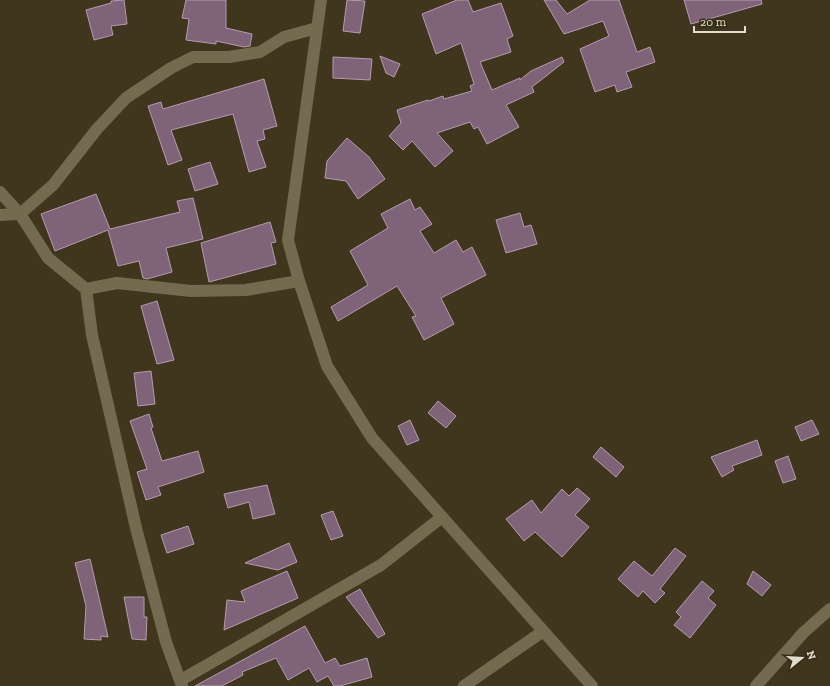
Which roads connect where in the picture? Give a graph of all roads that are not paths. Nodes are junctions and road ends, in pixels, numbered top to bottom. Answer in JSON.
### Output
{"nodes":[{"id":1,"x":321,"y":0,"type":"edge"},
{"id":2,"x":316,"y":28,"type":"junction"},
{"id":3,"x":0,"y":192,"type":"edge"},
{"id":4,"x":20,"y":214,"type":"junction"},
{"id":5,"x":0,"y":215,"type":"edge"},
{"id":6,"x":299,"y":281,"type":"junction"},
{"id":7,"x":86,"y":289,"type":"junction"},
{"id":8,"x":442,"y":517,"type":"junction"},
{"id":9,"x":830,"y":609,"type":"edge"},
{"id":10,"x":542,"y":632,"type":"junction"},
{"id":11,"x":182,"y":683,"type":"edge"},
{"id":12,"x":464,"y":686,"type":"edge"},
{"id":13,"x":592,"y":686,"type":"edge"},
{"id":14,"x":756,"y":686,"type":"edge"}],
"edges":[{"from":1,"to":2,"type":"street"},
{"from":2,"to":4,"type":"street"},
{"from":2,"to":6,"type":"street"},
{"from":3,"to":4,"type":"street"},
{"from":4,"to":5,"type":"street"},
{"from":4,"to":7,"type":"street"},
{"from":6,"to":7,"type":"street"},
{"from":6,"to":8,"type":"street"},
{"from":7,"to":11,"type":"street"},
{"from":8,"to":10,"type":"street"},
{"from":8,"to":11,"type":"street"},
{"from":9,"to":14,"type":"street"},
{"from":10,"to":12,"type":"street"},
{"from":10,"to":13,"type":"street"}]}
